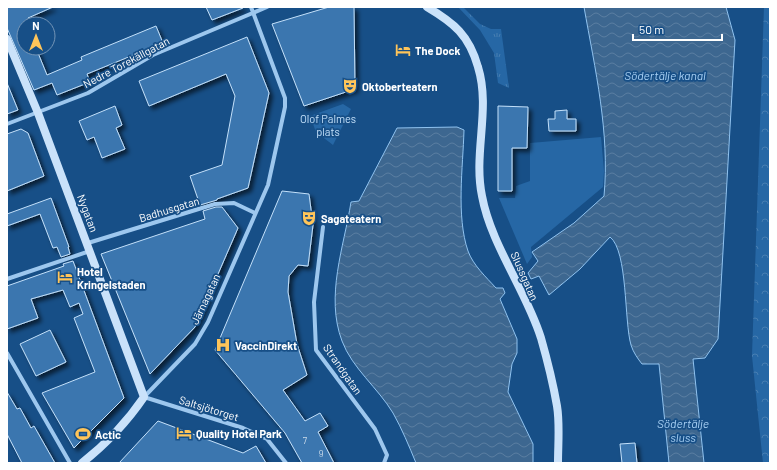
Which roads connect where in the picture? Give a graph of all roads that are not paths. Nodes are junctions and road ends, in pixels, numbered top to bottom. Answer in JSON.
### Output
{"nodes":[{"id":1,"x":251,"y":7,"type":"edge"},
{"id":2,"x":267,"y":7,"type":"edge"},
{"id":3,"x":427,"y":7,"type":"edge"},
{"id":4,"x":253,"y":13,"type":"junction"},
{"id":5,"x":7,"y":39,"type":"edge"},
{"id":6,"x":38,"y":113,"type":"junction"},
{"id":7,"x":7,"y":124,"type":"edge"},
{"id":8,"x":255,"y":213,"type":"junction"},
{"id":9,"x":323,"y":227,"type":"dead end"},
{"id":10,"x":89,"y":247,"type":"junction"},
{"id":11,"x":7,"y":279,"type":"edge"},
{"id":12,"x":7,"y":352,"type":"edge"},
{"id":13,"x":144,"y":397,"type":"junction"},
{"id":14,"x":70,"y":463,"type":"edge"},
{"id":15,"x":82,"y":463,"type":"edge"},
{"id":16,"x":286,"y":463,"type":"edge"},
{"id":17,"x":384,"y":463,"type":"edge"},
{"id":18,"x":558,"y":463,"type":"edge"}],
"edges":[{"from":1,"to":4,"type":"street"},
{"from":2,"to":4,"type":"street","name":"Nedre Torekällgatan"},
{"from":3,"to":18,"type":"street","name":"Slussgatan"},
{"from":4,"to":6,"type":"street","name":"Nedre Torekällgatan"},
{"from":4,"to":8,"type":"street","name":"Järnagatan"},
{"from":5,"to":6,"type":"street","name":"Nygatan"},
{"from":6,"to":7,"type":"street","name":"Nedre Torekällgatan"},
{"from":6,"to":10,"type":"street","name":"Nygatan"},
{"from":8,"to":10,"type":"street","name":"Badhusgatan"},
{"from":8,"to":13,"type":"street","name":"Järnagatan"},
{"from":9,"to":17,"type":"street","name":"Strandgatan"},
{"from":10,"to":11,"type":"street","name":"Badhusgatan"},
{"from":10,"to":13,"type":"street","name":"Nygatan"},
{"from":12,"to":14,"type":"street"},
{"from":13,"to":15,"type":"street","name":"Järnagatan"},
{"from":13,"to":16,"type":"street","name":"Saltsjötorget"}]}
